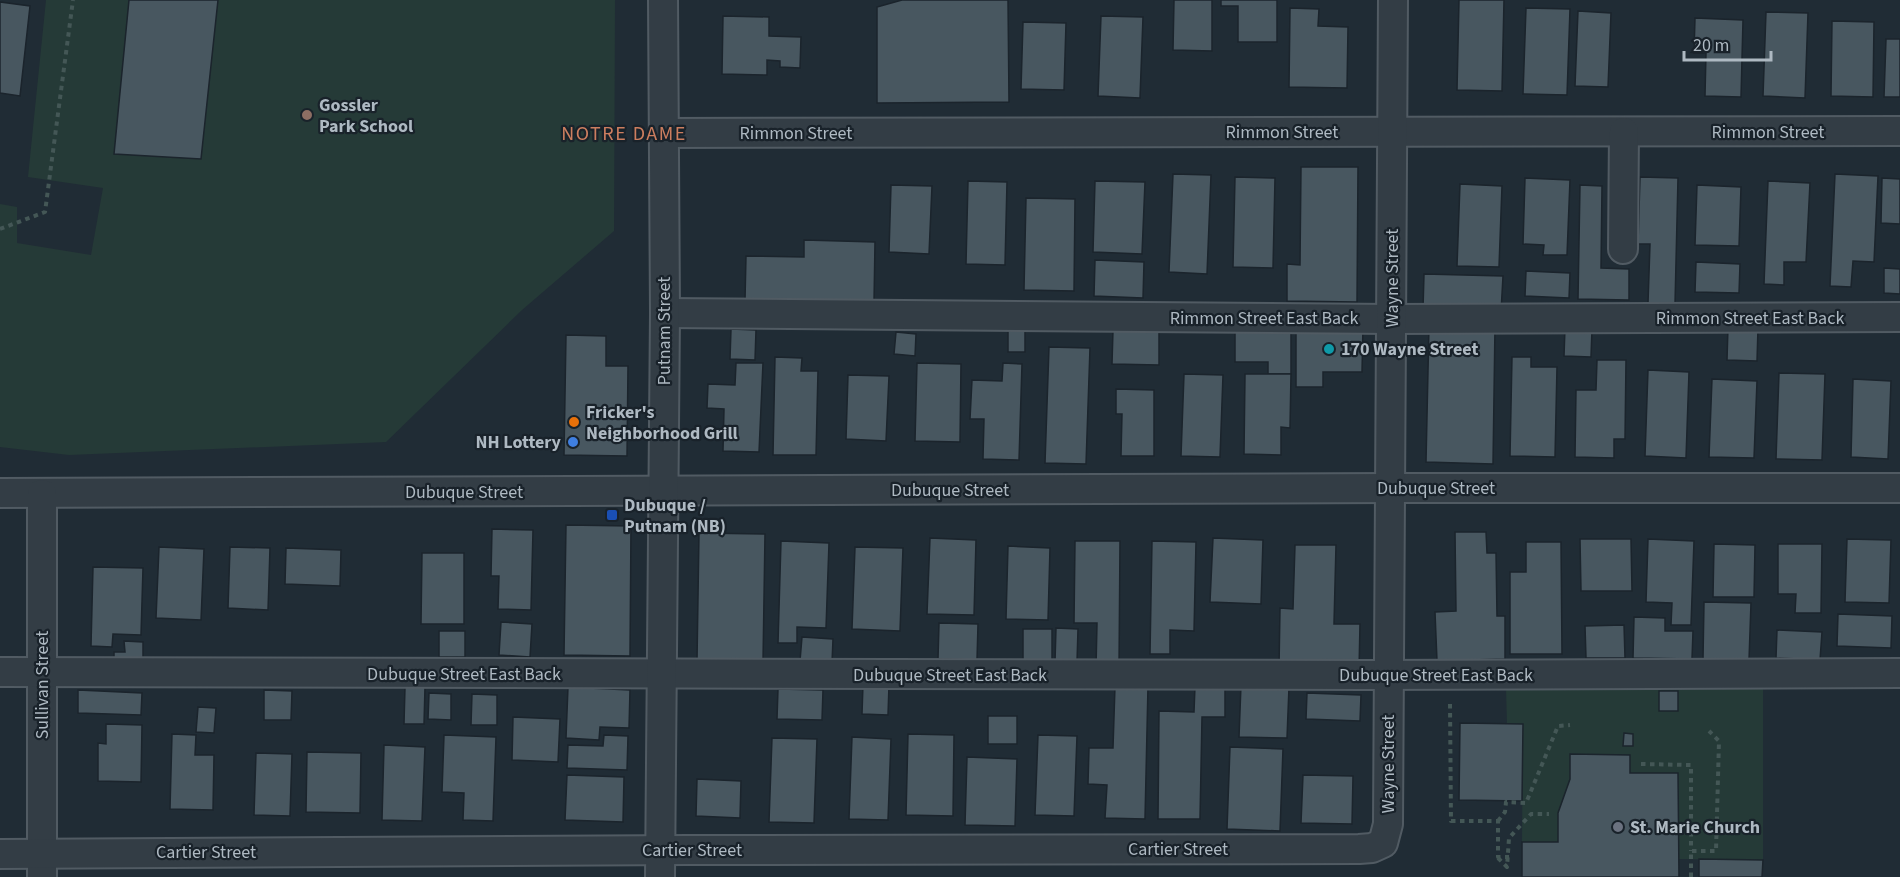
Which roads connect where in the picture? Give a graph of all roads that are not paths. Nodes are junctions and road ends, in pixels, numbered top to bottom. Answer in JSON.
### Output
{"nodes":[{"id":1,"x":663,"y":0,"type":"edge"},
{"id":2,"x":1393,"y":0,"type":"edge"},
{"id":3,"x":1900,"y":131,"type":"edge"},
{"id":4,"x":1393,"y":132,"type":"junction"},
{"id":5,"x":1624,"y":132,"type":"junction"},
{"id":6,"x":663,"y":133,"type":"junction"},
{"id":7,"x":1623,"y":249,"type":"dead end"},
{"id":8,"x":664,"y":313,"type":"junction"},
{"id":9,"x":1900,"y":317,"type":"edge"},
{"id":10,"x":1392,"y":319,"type":"junction"},
{"id":11,"x":1391,"y":488,"type":"junction"},
{"id":12,"x":1900,"y":488,"type":"edge"},
{"id":13,"x":662,"y":491,"type":"junction"},
{"id":14,"x":0,"y":493,"type":"edge"},
{"id":15,"x":42,"y":494,"type":"junction"},
{"id":16,"x":0,"y":672,"type":"edge"},
{"id":17,"x":43,"y":672,"type":"junction"},
{"id":18,"x":1900,"y":673,"type":"edge"},
{"id":19,"x":662,"y":675,"type":"junction"},
{"id":20,"x":1389,"y":675,"type":"junction"},
{"id":21,"x":1383,"y":843,"type":"joint"},
{"id":22,"x":0,"y":854,"type":"edge"},
{"id":23,"x":660,"y":863,"type":"edge"},
{"id":24,"x":42,"y":865,"type":"edge"}],
"edges":[{"from":1,"to":6,"type":"street","name":"Putnam Street"},
{"from":2,"to":4,"type":"street","name":"Wayne Street"},
{"from":3,"to":5,"type":"street","name":"Rimmon Street"},
{"from":4,"to":5,"type":"street","name":"Rimmon Street"},
{"from":4,"to":6,"type":"street","name":"Rimmon Street"},
{"from":4,"to":10,"type":"street","name":"Wayne Street"},
{"from":5,"to":7,"type":"street"},
{"from":6,"to":8,"type":"street","name":"Putnam Street"},
{"from":8,"to":10,"type":"street","name":"Rimmon Street East Back"},
{"from":8,"to":13,"type":"street","name":"Putnam Street"},
{"from":9,"to":10,"type":"street","name":"Rimmon Street East Back"},
{"from":10,"to":11,"type":"street","name":"Wayne Street"},
{"from":11,"to":12,"type":"street","name":"Dubuque Street"},
{"from":11,"to":13,"type":"street","name":"Dubuque Street"},
{"from":11,"to":20,"type":"street","name":"Wayne Street"},
{"from":13,"to":15,"type":"street","name":"Dubuque Street"},
{"from":13,"to":19,"type":"street","name":"Putnam Street"},
{"from":14,"to":15,"type":"street","name":"Dubuque Street"},
{"from":15,"to":17,"type":"street","name":"Sullivan Street"},
{"from":16,"to":17,"type":"street","name":"Dubuque Street East Back"},
{"from":17,"to":19,"type":"street","name":"Dubuque Street East Back"},
{"from":17,"to":24,"type":"street","name":"Sullivan Street"},
{"from":18,"to":20,"type":"street","name":"Dubuque Street East Back"},
{"from":19,"to":20,"type":"street","name":"Dubuque Street East Back"},
{"from":19,"to":23,"type":"street","name":"Putnam Street"},
{"from":20,"to":21,"type":"street","name":"Wayne Street"},
{"from":21,"to":23,"type":"street","name":"Cartier Street"},
{"from":22,"to":24,"type":"street","name":"Cartier Street"},
{"from":23,"to":24,"type":"street","name":"Cartier Street"}]}
